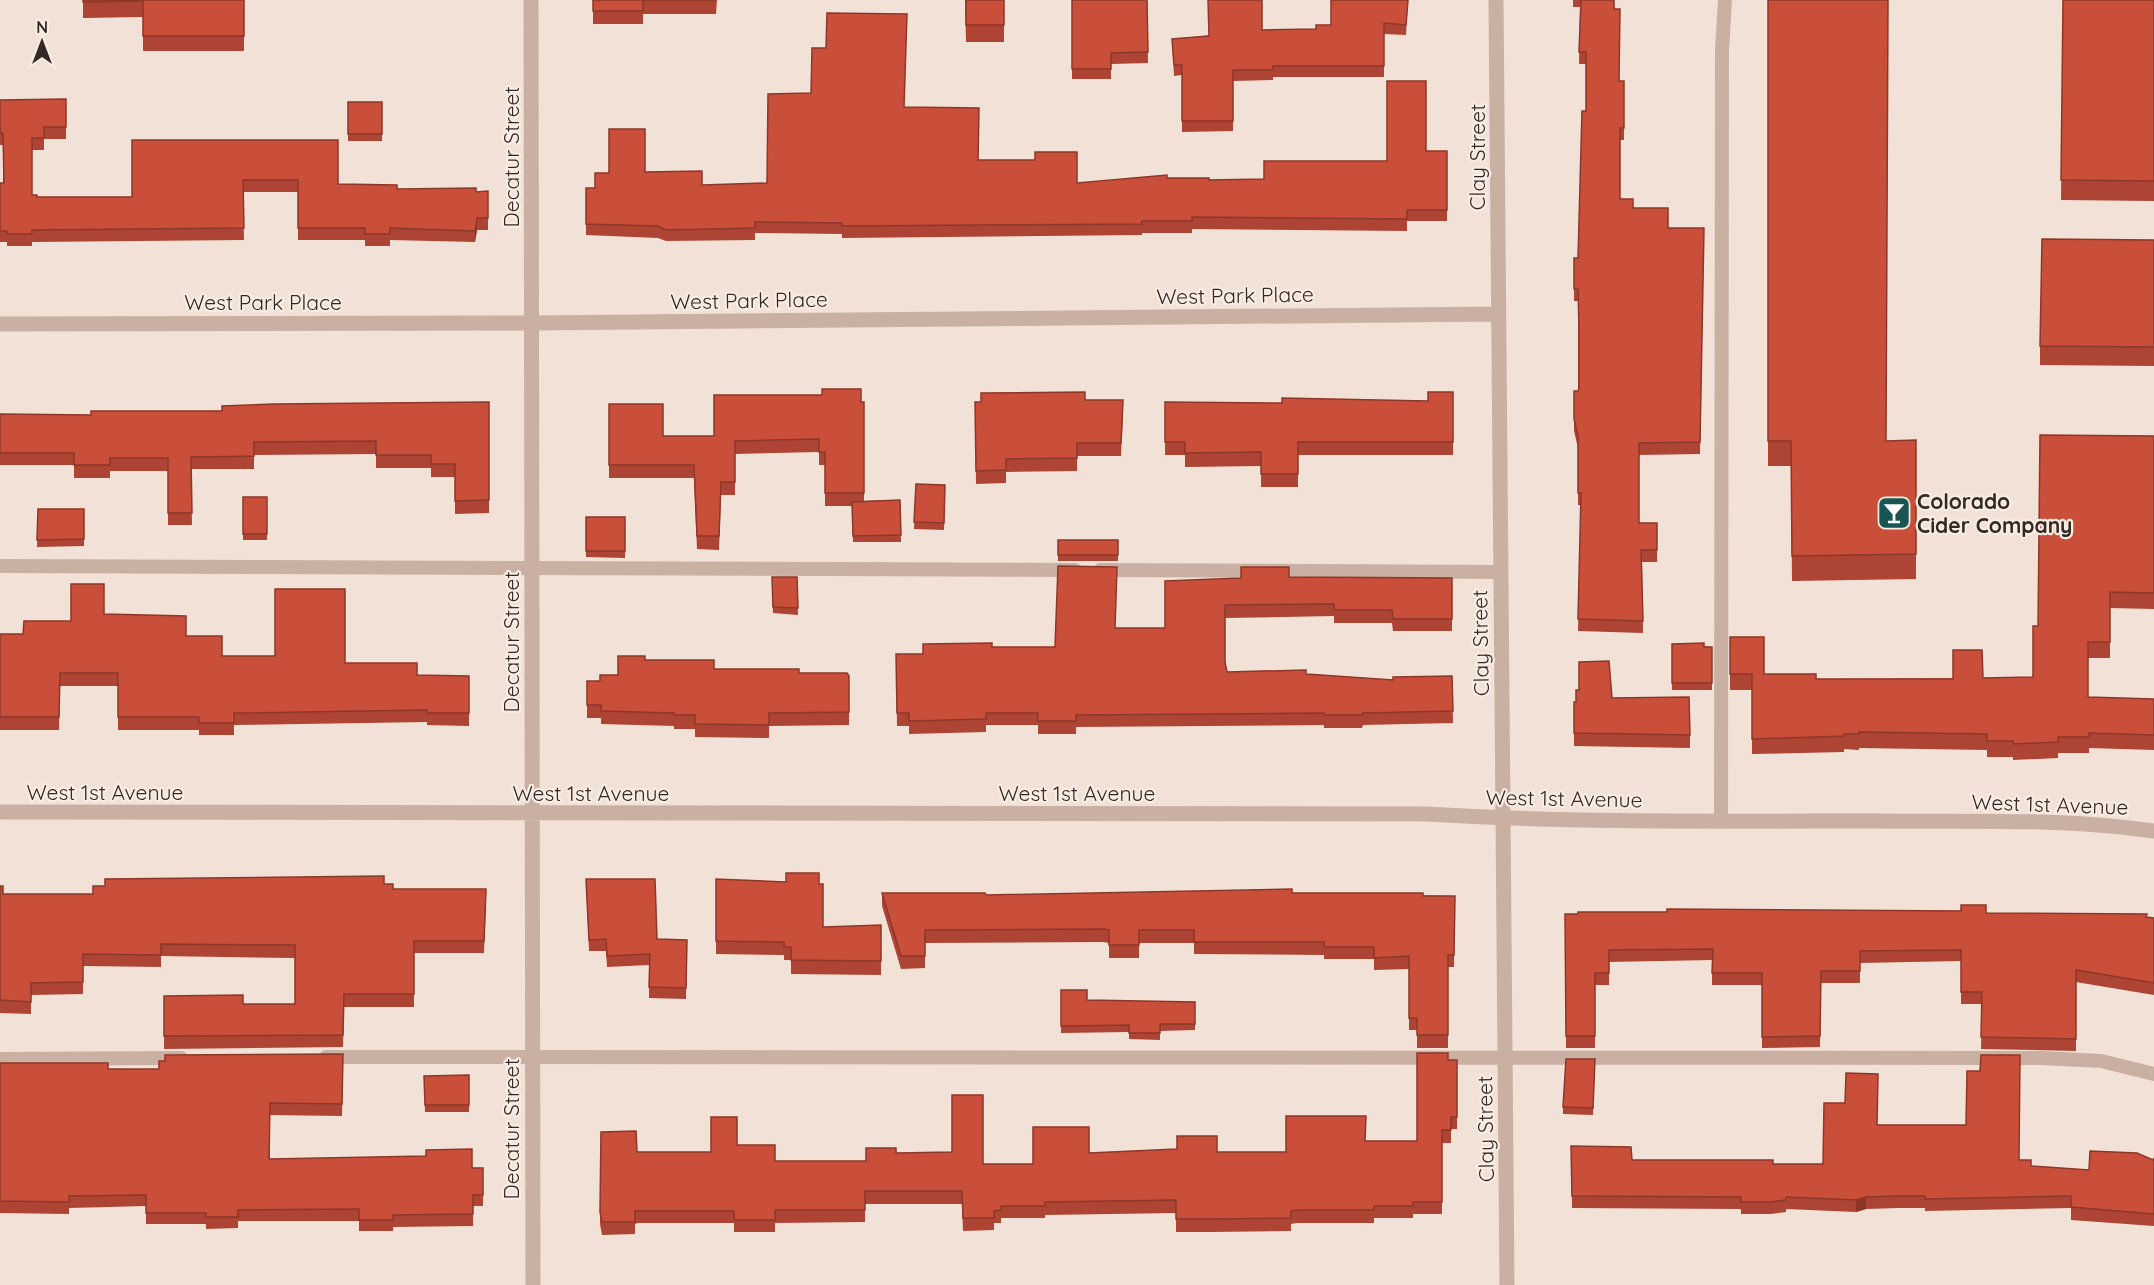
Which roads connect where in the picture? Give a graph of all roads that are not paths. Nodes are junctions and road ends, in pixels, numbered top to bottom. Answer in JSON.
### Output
{"nodes":[{"id":1,"x":531,"y":0,"type":"edge"},
{"id":2,"x":1496,"y":0,"type":"edge"},
{"id":3,"x":1725,"y":0,"type":"edge"},
{"id":4,"x":1498,"y":314,"type":"junction"},
{"id":5,"x":533,"y":323,"type":"junction"},
{"id":6,"x":0,"y":324,"type":"edge"},
{"id":7,"x":0,"y":566,"type":"edge"},
{"id":8,"x":532,"y":567,"type":"junction"},
{"id":9,"x":1500,"y":572,"type":"junction"},
{"id":10,"x":0,"y":812,"type":"edge"},
{"id":11,"x":532,"y":814,"type":"junction"},
{"id":12,"x":1503,"y":819,"type":"junction"},
{"id":13,"x":1721,"y":821,"type":"junction"},
{"id":14,"x":2154,"y":831,"type":"edge"},
{"id":15,"x":532,"y":1055,"type":"junction"},
{"id":16,"x":308,"y":1057,"type":"edge"},
{"id":17,"x":201,"y":1058,"type":"edge"},
{"id":18,"x":1505,"y":1058,"type":"junction"},
{"id":19,"x":0,"y":1059,"type":"edge"},
{"id":20,"x":2154,"y":1074,"type":"edge"},
{"id":21,"x":533,"y":1285,"type":"edge"},
{"id":22,"x":1507,"y":1285,"type":"edge"}],
"edges":[{"from":1,"to":5,"type":"street","name":"Decatur Street"},
{"from":2,"to":4,"type":"street","name":"Clay Street"},
{"from":3,"to":13,"type":"lane"},
{"from":4,"to":5,"type":"street","name":"West Park Place"},
{"from":4,"to":9,"type":"street","name":"Clay Street"},
{"from":5,"to":6,"type":"street","name":"West Park Place"},
{"from":5,"to":8,"type":"street","name":"Decatur Street"},
{"from":7,"to":8,"type":"lane"},
{"from":8,"to":9,"type":"lane"},
{"from":8,"to":11,"type":"street","name":"Decatur Street"},
{"from":9,"to":12,"type":"street","name":"Clay Street"},
{"from":10,"to":11,"type":"street","name":"West 1st Avenue"},
{"from":11,"to":12,"type":"street","name":"West 1st Avenue"},
{"from":11,"to":15,"type":"street","name":"Decatur Street"},
{"from":12,"to":13,"type":"street","name":"West 1st Avenue"},
{"from":12,"to":18,"type":"street","name":"Clay Street"},
{"from":13,"to":14,"type":"street","name":"West 1st Avenue"},
{"from":15,"to":16,"type":"lane"},
{"from":15,"to":18,"type":"lane"},
{"from":15,"to":21,"type":"street","name":"Decatur Street"},
{"from":17,"to":19,"type":"lane"},
{"from":18,"to":20,"type":"lane"},
{"from":18,"to":22,"type":"street","name":"Clay Street"}]}
